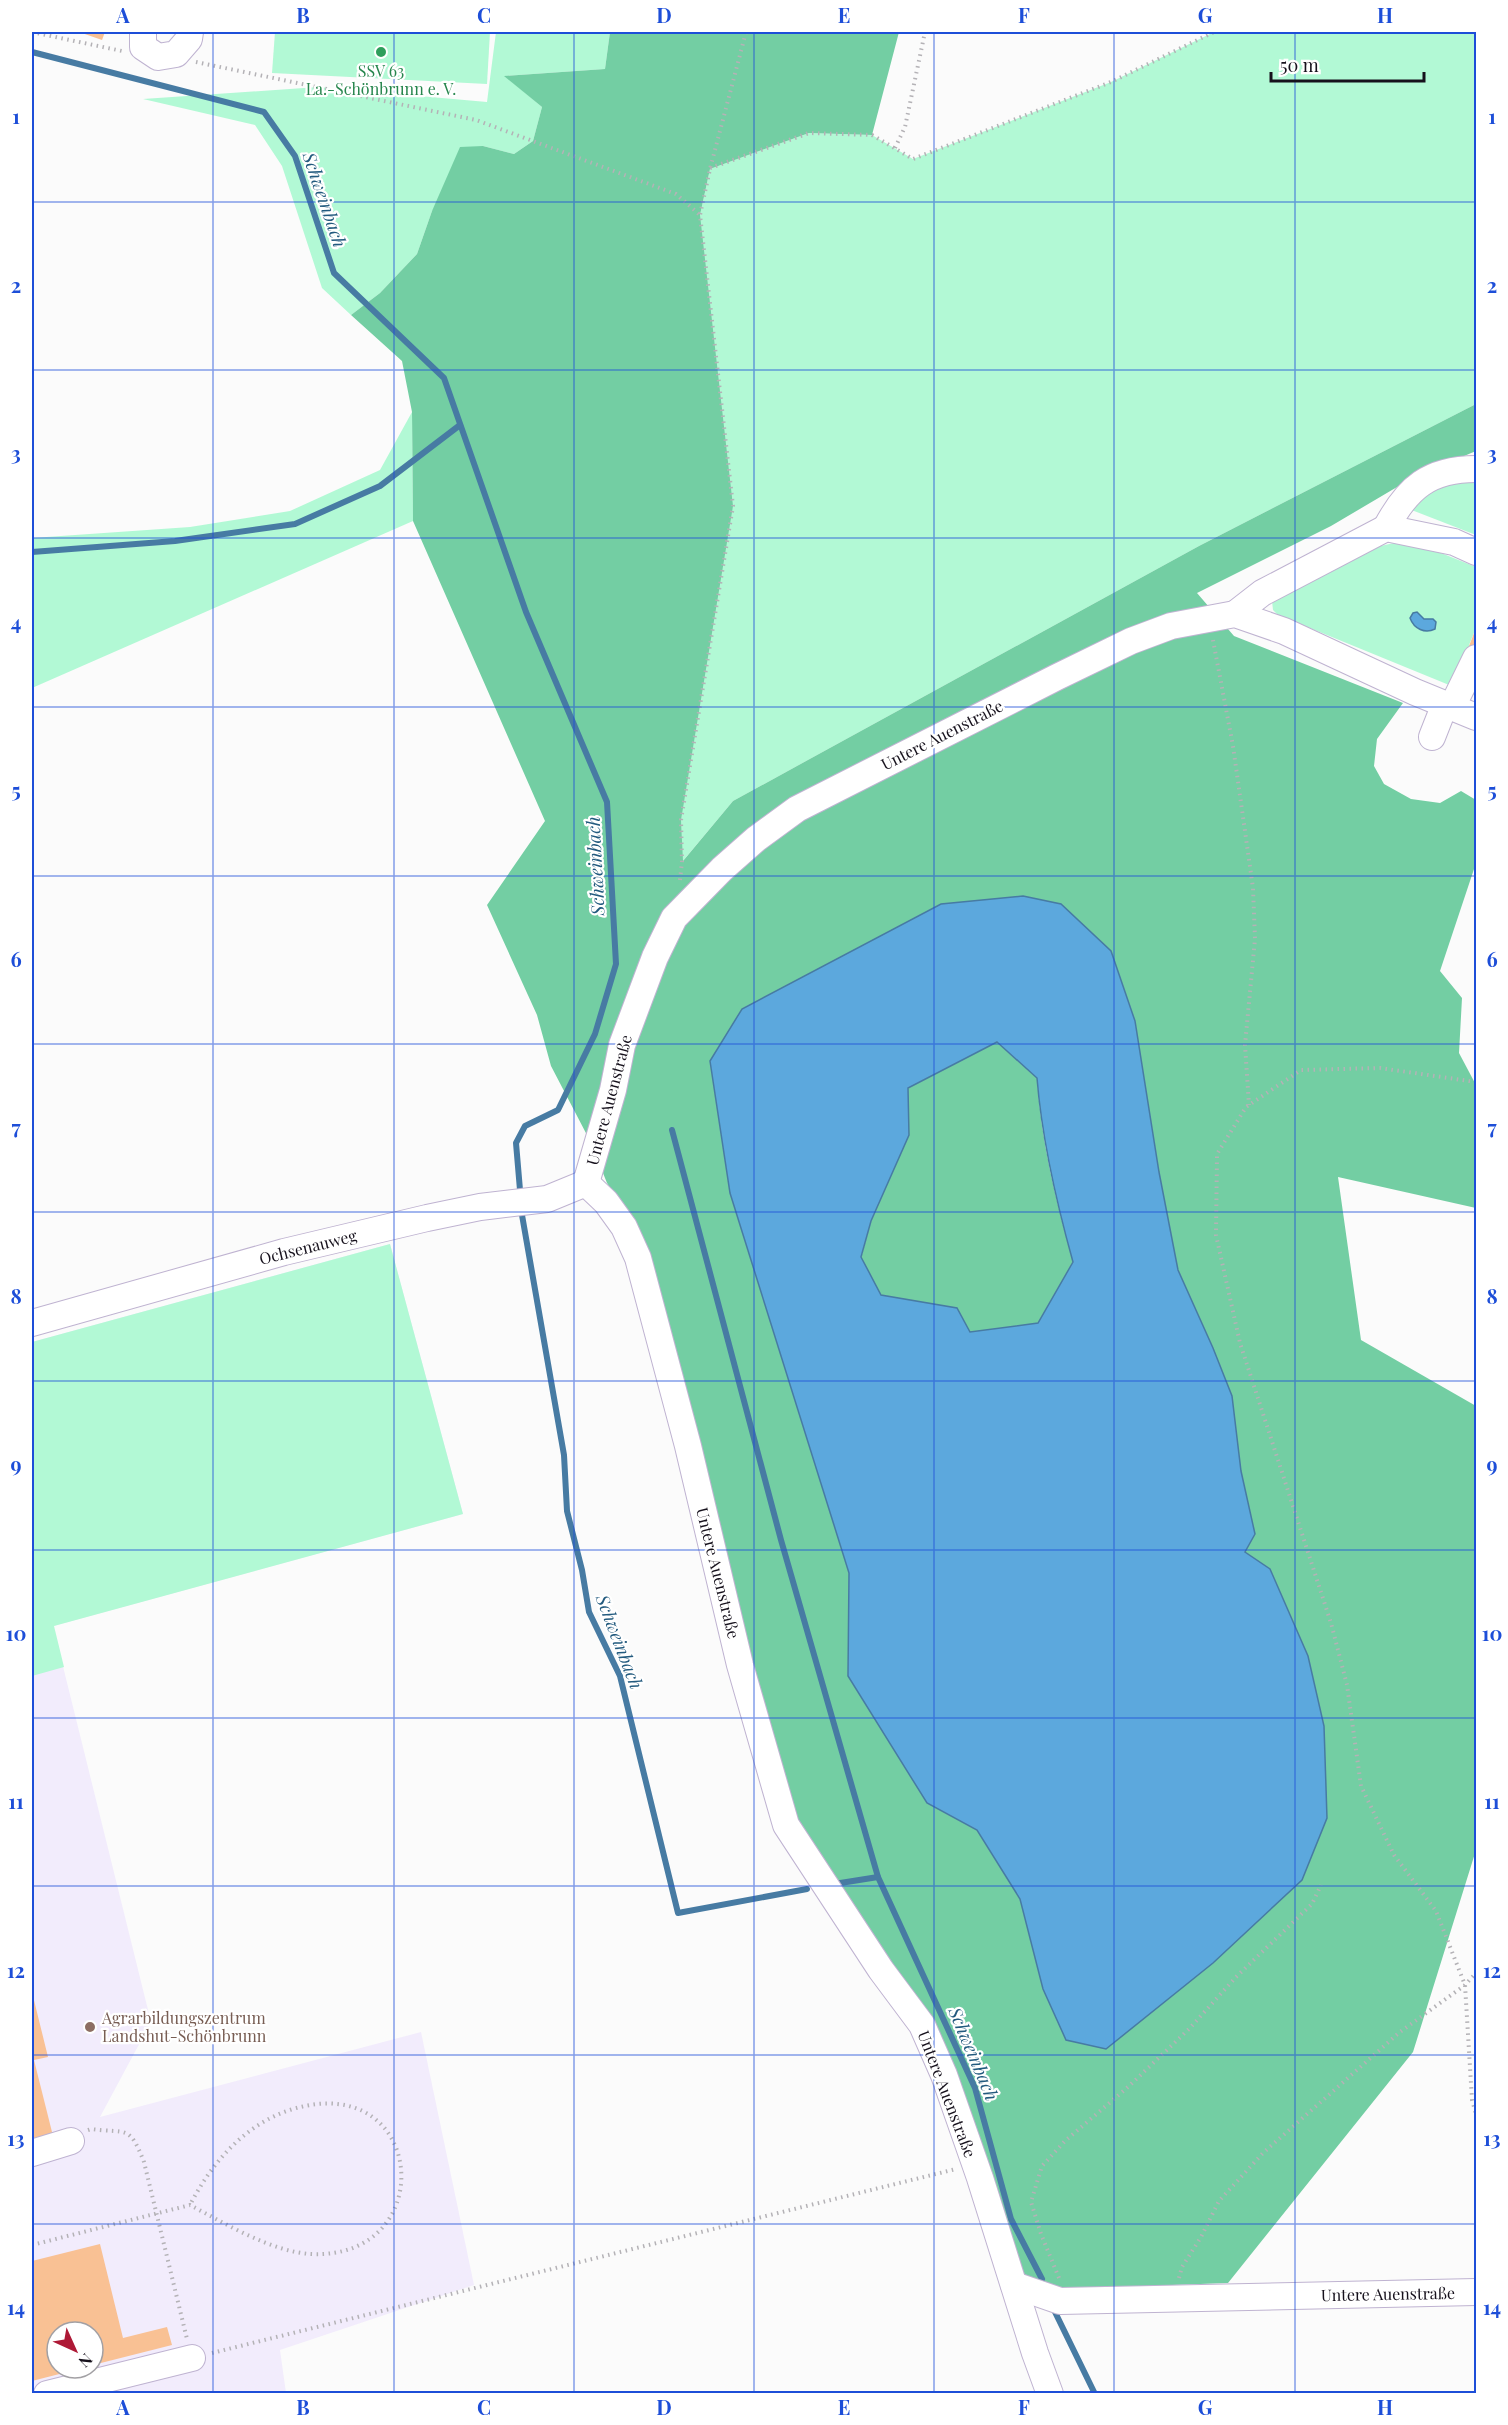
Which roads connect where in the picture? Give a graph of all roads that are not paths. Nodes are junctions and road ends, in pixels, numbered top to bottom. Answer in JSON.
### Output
{"nodes":[{"id":1,"x":190,"y":32,"type":"edge"},
{"id":2,"x":143,"y":39,"type":"edge"},
{"id":3,"x":1476,"y":469,"type":"edge"},
{"id":4,"x":1386,"y":528,"type":"junction"},
{"id":5,"x":1476,"y":552,"type":"edge"},
{"id":6,"x":1235,"y":614,"type":"junction"},
{"id":7,"x":1476,"y":658,"type":"edge"},
{"id":8,"x":1449,"y":705,"type":"junction"},
{"id":9,"x":1476,"y":717,"type":"edge"},
{"id":10,"x":1432,"y":737,"type":"dead end"},
{"id":11,"x":586,"y":1183,"type":"junction"},
{"id":12,"x":32,"y":1323,"type":"edge"},
{"id":13,"x":71,"y":2141,"type":"road end"},
{"id":14,"x":32,"y":2153,"type":"edge"},
{"id":15,"x":1014,"y":2285,"type":"junction"},
{"id":16,"x":1476,"y":2292,"type":"edge"},
{"id":17,"x":192,"y":2358,"type":"road end"},
{"id":18,"x":47,"y":2394,"type":"edge"},
{"id":19,"x":1050,"y":2394,"type":"edge"}],
"edges":[{"from":1,"to":2,"type":"street"},
{"from":3,"to":4,"type":"street"},
{"from":4,"to":5,"type":"street"},
{"from":4,"to":6,"type":"street"},
{"from":6,"to":8,"type":"street","name":"Untere Auenstraße"},
{"from":6,"to":11,"type":"street","name":"Untere Auenstraße"},
{"from":7,"to":8,"type":"street"},
{"from":8,"to":9,"type":"street","name":"Untere Auenstraße"},
{"from":8,"to":10,"type":"street"},
{"from":11,"to":12,"type":"street","name":"Ochsenauweg"},
{"from":11,"to":15,"type":"street","name":"Untere Auenstraße"},
{"from":13,"to":14,"type":"street"},
{"from":15,"to":16,"type":"street","name":"Untere Auenstraße"},
{"from":15,"to":19,"type":"street","name":"Untere Auenstraße"},
{"from":17,"to":18,"type":"street"}]}
